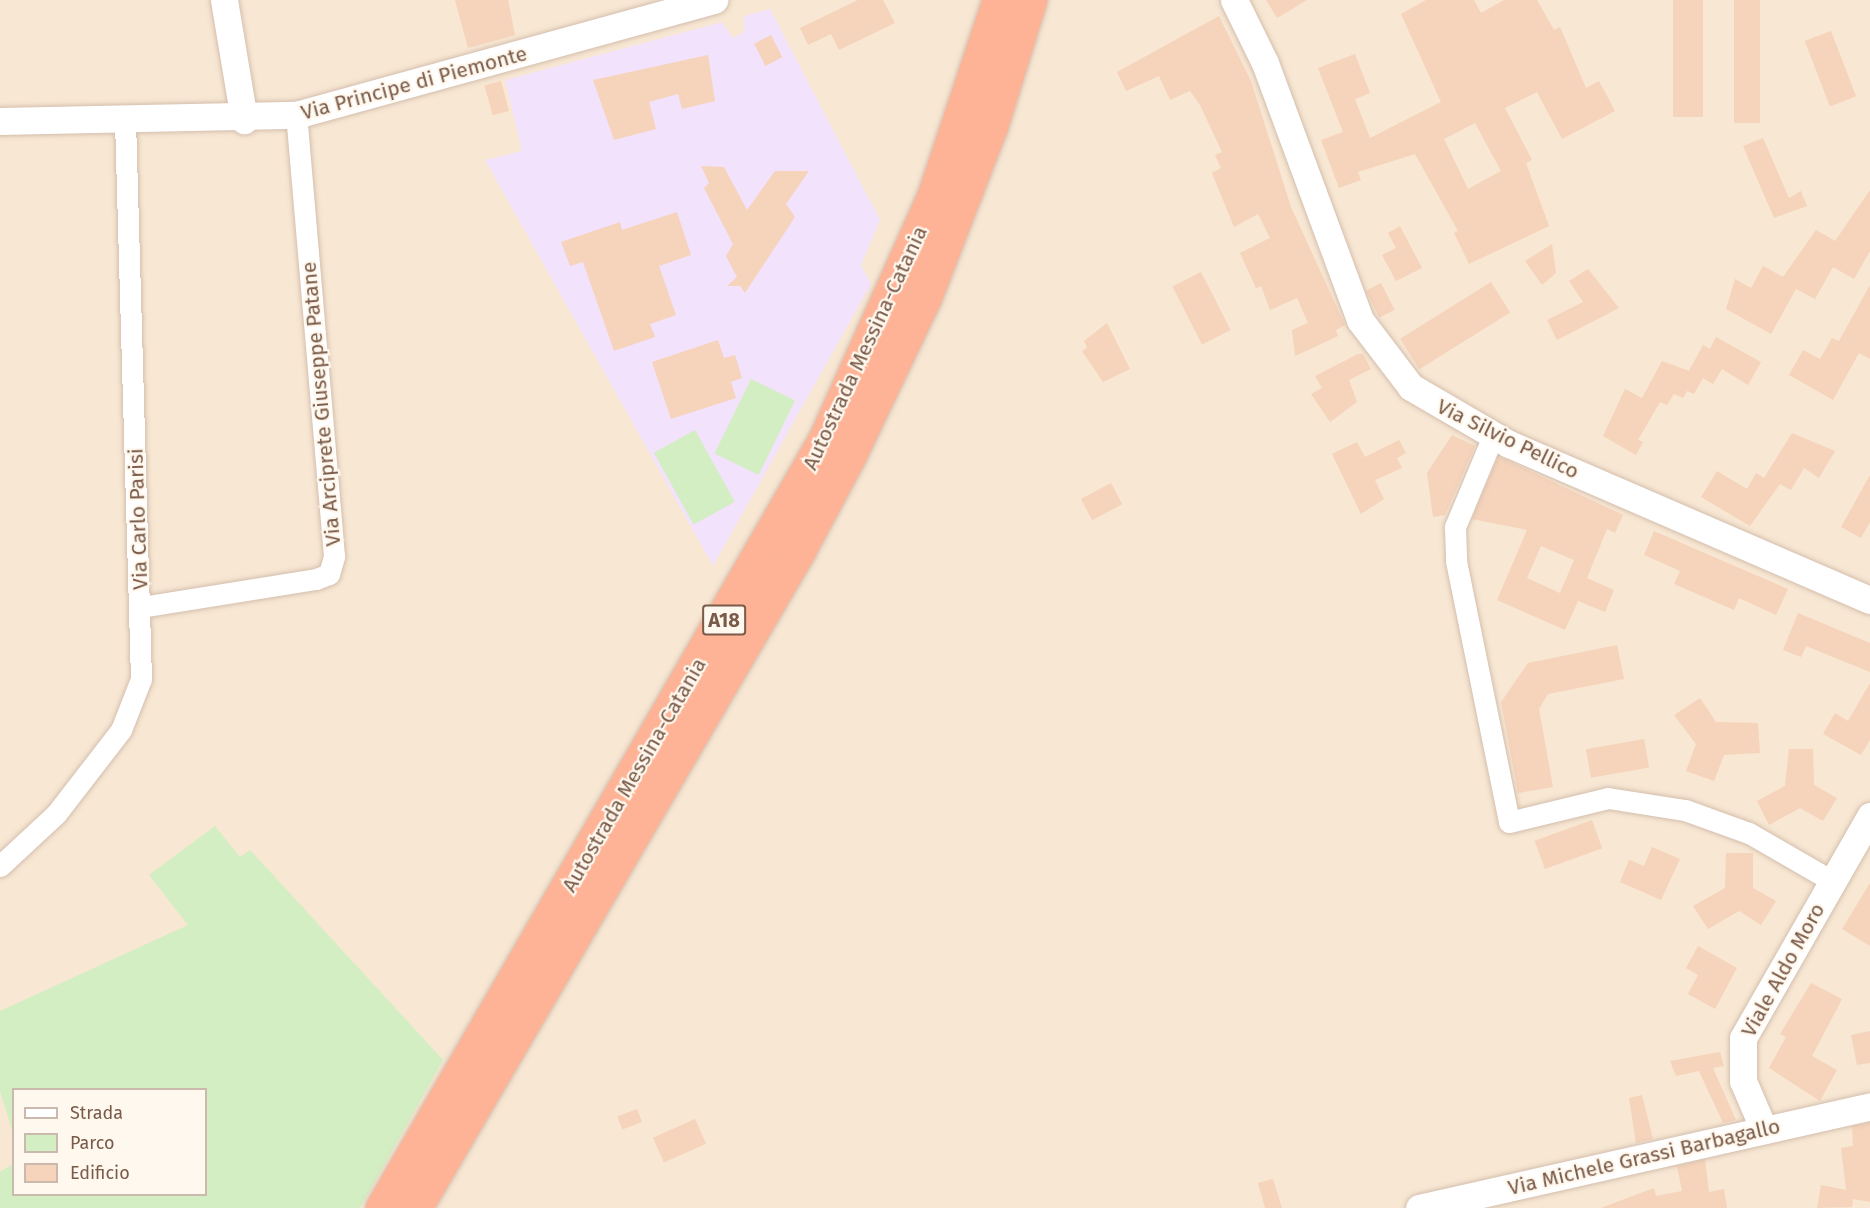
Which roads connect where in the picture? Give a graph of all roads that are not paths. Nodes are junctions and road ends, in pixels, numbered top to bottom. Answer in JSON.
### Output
{"nodes":[{"id":1,"x":224,"y":0,"type":"edge"},
{"id":2,"x":714,"y":0,"type":"edge"},
{"id":3,"x":999,"y":0,"type":"edge"},
{"id":4,"x":1030,"y":0,"type":"edge"},
{"id":5,"x":1234,"y":0,"type":"edge"},
{"id":6,"x":686,"y":4,"type":"edge"},
{"id":7,"x":296,"y":115,"type":"junction"},
{"id":8,"x":244,"y":120,"type":"junction"},
{"id":9,"x":0,"y":121,"type":"edge"},
{"id":10,"x":125,"y":121,"type":"junction"},
{"id":11,"x":1493,"y":436,"type":"junction"},
{"id":12,"x":1870,"y":600,"type":"edge"},
{"id":13,"x":141,"y":607,"type":"junction"},
{"id":14,"x":1870,"y":816,"type":"edge"},
{"id":15,"x":0,"y":866,"type":"edge"},
{"id":16,"x":1832,"y":881,"type":"junction"},
{"id":17,"x":1870,"y":1106,"type":"edge"},
{"id":18,"x":1764,"y":1130,"type":"junction"},
{"id":19,"x":382,"y":1208,"type":"edge"},
{"id":20,"x":415,"y":1208,"type":"edge"},
{"id":21,"x":1419,"y":1208,"type":"edge"}],
"edges":[{"from":1,"to":8,"type":"street"},
{"from":2,"to":6,"type":"street","name":"Via Principe di Piemonte"},
{"from":3,"to":19,"type":"highway","name":"Autostrada Messina-Catania","number":"A18"},
{"from":4,"to":20,"type":"highway","name":"Autostrada Messina-Catania","number":"A18"},
{"from":5,"to":11,"type":"street","name":"Via Silvio Pellico"},
{"from":6,"to":7,"type":"street","name":"Via Principe di Piemonte"},
{"from":7,"to":8,"type":"street","name":"Via Principe di Piemonte"},
{"from":7,"to":13,"type":"street","name":"Via Arciprete Giuseppe Patane"},
{"from":8,"to":10,"type":"street","name":"Via Principe di Piemonte"},
{"from":9,"to":10,"type":"street","name":"Via Principe di Piemonte"},
{"from":10,"to":13,"type":"street","name":"Via Carlo Parisi"},
{"from":11,"to":12,"type":"street","name":"Via Silvio Pellico"},
{"from":11,"to":16,"type":"street"},
{"from":13,"to":15,"type":"street","name":"Via Carlo Parisi"},
{"from":14,"to":16,"type":"street","name":"Viale Aldo Moro"},
{"from":16,"to":18,"type":"street","name":"Viale Aldo Moro"},
{"from":17,"to":18,"type":"street","name":"Via Michele Grassi Barbagallo"},
{"from":18,"to":21,"type":"street","name":"Via Michele Grassi Barbagallo"}]}
